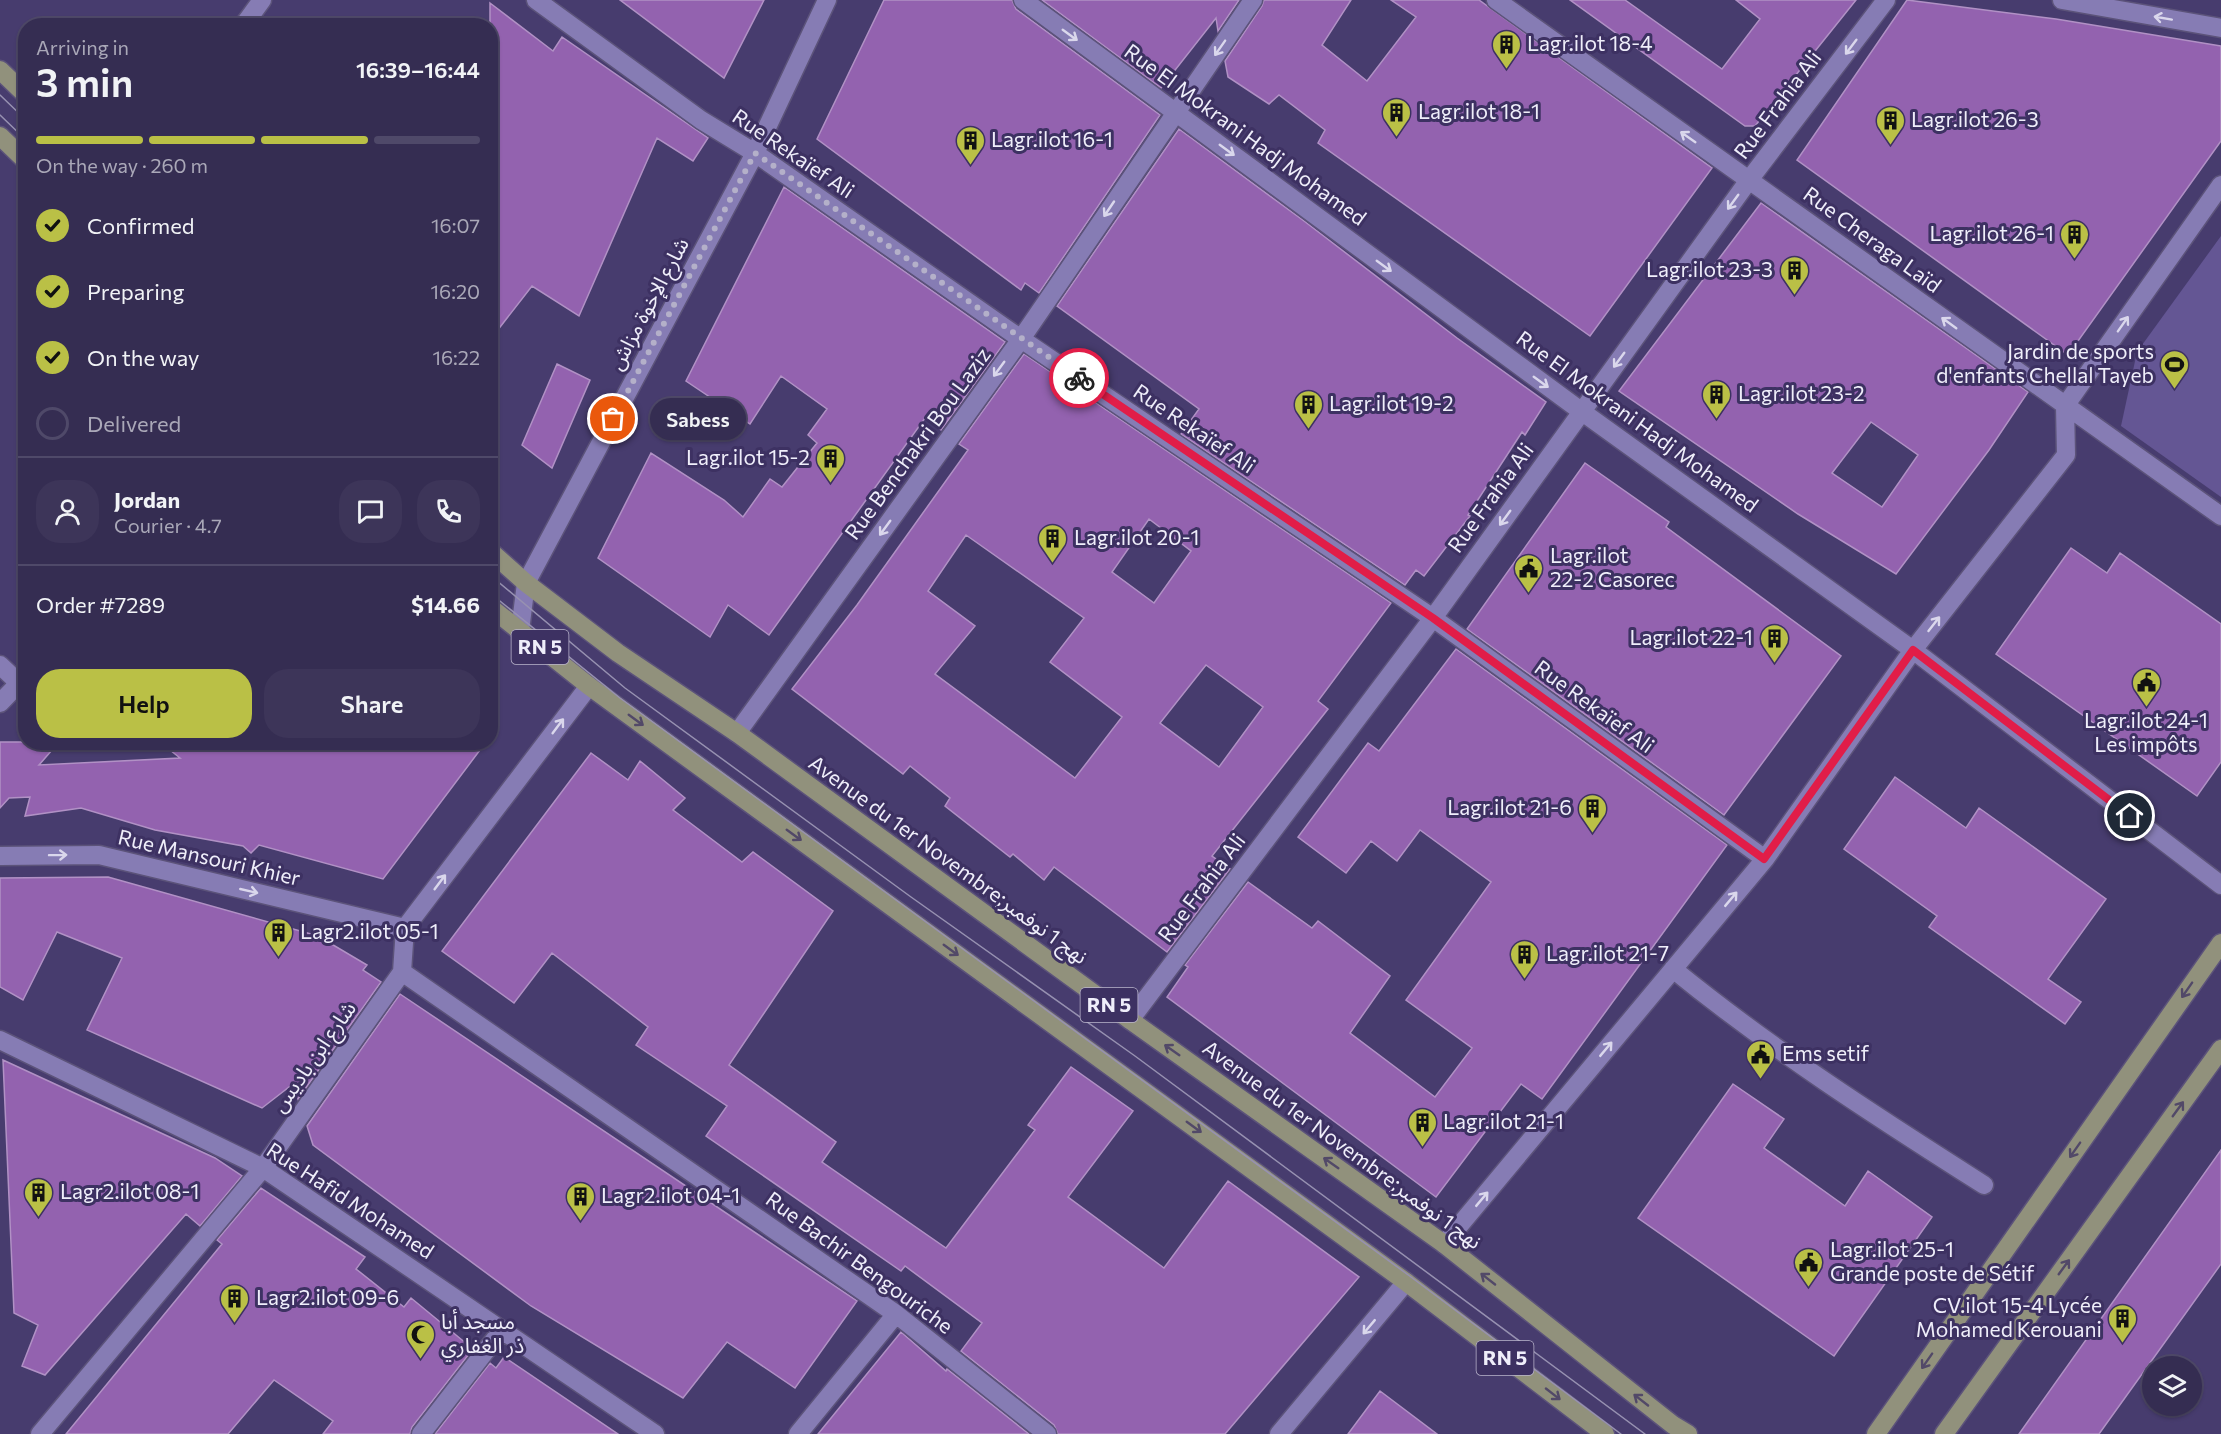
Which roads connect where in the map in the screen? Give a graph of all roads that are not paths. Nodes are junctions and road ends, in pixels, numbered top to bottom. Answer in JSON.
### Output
{"nodes":[{"id":1,"x":262,"y":0,"type":"edge"},
{"id":2,"x":536,"y":0,"type":"edge"},
{"id":3,"x":827,"y":0,"type":"edge"},
{"id":4,"x":1023,"y":0,"type":"edge"},
{"id":5,"x":1253,"y":0,"type":"edge"},
{"id":6,"x":1496,"y":0,"type":"edge"},
{"id":7,"x":1886,"y":0,"type":"edge"},
{"id":8,"x":2062,"y":0,"type":"edge"},
{"id":9,"x":249,"y":18,"type":"edge"},
{"id":10,"x":2221,"y":28,"type":"edge"},
{"id":11,"x":0,"y":70,"type":"edge"},
{"id":12,"x":18,"y":87,"type":"edge"},
{"id":13,"x":1175,"y":112,"type":"junction"},
{"id":14,"x":0,"y":136,"type":"edge"},
{"id":15,"x":18,"y":153,"type":"edge"},
{"id":16,"x":755,"y":153,"type":"junction"},
{"id":17,"x":1749,"y":180,"type":"junction"},
{"id":18,"x":2221,"y":185,"type":"edge"},
{"id":19,"x":1021,"y":339,"type":"junction"},
{"id":20,"x":2065,"y":406,"type":"junction"},
{"id":21,"x":1581,"y":411,"type":"junction"},
{"id":22,"x":2221,"y":516,"type":"edge"},
{"id":23,"x":498,"y":558,"type":"edge"},
{"id":24,"x":526,"y":583,"type":"junction"},
{"id":25,"x":498,"y":613,"type":"edge"},
{"id":26,"x":1433,"y":618,"type":"junction"},
{"id":27,"x":520,"y":631,"type":"junction"},
{"id":28,"x":1913,"y":650,"type":"junction"},
{"id":29,"x":0,"y":665,"type":"edge"},
{"id":30,"x":18,"y":677,"type":"edge"},
{"id":31,"x":18,"y":684,"type":"edge"},
{"id":32,"x":589,"y":686,"type":"junction"},
{"id":33,"x":0,"y":704,"type":"edge"},
{"id":34,"x":737,"y":733,"type":"junction"},
{"id":35,"x":0,"y":856,"type":"edge"},
{"id":36,"x":1764,"y":859,"type":"junction"},
{"id":37,"x":2221,"y":885,"type":"edge"},
{"id":38,"x":405,"y":928,"type":"junction"},
{"id":39,"x":2221,"y":942,"type":"edge"},
{"id":40,"x":1673,"y":969,"type":"junction"},
{"id":41,"x":402,"y":972,"type":"junction"},
{"id":42,"x":1130,"y":1020,"type":"junction"},
{"id":43,"x":0,"y":1040,"type":"edge"},
{"id":44,"x":2221,"y":1050,"type":"edge"},
{"id":45,"x":262,"y":1168,"type":"junction"},
{"id":46,"x":1983,"y":1185,"type":"dead end"},
{"id":47,"x":1444,"y":1244,"type":"junction"},
{"id":48,"x":1406,"y":1282,"type":"junction"},
{"id":49,"x":896,"y":1314,"type":"junction"},
{"id":50,"x":502,"y":1330,"type":"junction"},
{"id":51,"x":40,"y":1434,"type":"edge"},
{"id":52,"x":421,"y":1434,"type":"edge"},
{"id":53,"x":655,"y":1434,"type":"edge"},
{"id":54,"x":798,"y":1434,"type":"edge"},
{"id":55,"x":1047,"y":1434,"type":"edge"},
{"id":56,"x":1279,"y":1434,"type":"edge"},
{"id":57,"x":1605,"y":1434,"type":"edge"},
{"id":58,"x":1688,"y":1434,"type":"edge"},
{"id":59,"x":1876,"y":1434,"type":"edge"},
{"id":60,"x":1944,"y":1434,"type":"edge"}],
"edges":[{"from":1,"to":9,"type":"street"},
{"from":2,"to":16,"type":"street","name":"Rue Rekaïef Ali"},
{"from":3,"to":16,"type":"street","name":"شارع الإخوة مزاش"},
{"from":4,"to":13,"type":"street","name":"Rue El Mokrani Hadj Mohamed","one_way":true},
{"from":5,"to":13,"type":"street","name":"Rue Benchakri Bou Laziz","one_way":true},
{"from":17,"to":6,"type":"street","name":"Rue Cheraga Laïd","one_way":true},
{"from":7,"to":17,"type":"street","name":"Rue Frahia Ali","one_way":true},
{"from":10,"to":8,"type":"street","one_way":true},
{"from":11,"to":12,"type":"main road"},
{"from":13,"to":19,"type":"street","name":"Rue Benchakri Bou Laziz","one_way":true},
{"from":13,"to":21,"type":"street","name":"Rue El Mokrani Hadj Mohamed","one_way":true},
{"from":14,"to":15,"type":"main road"},
{"from":16,"to":19,"type":"street","name":"Rue Rekaïef Ali"},
{"from":16,"to":24,"type":"street","name":"شارع الإخوة مزاش"},
{"from":20,"to":17,"type":"street","name":"Rue Cheraga Laïd","one_way":true},
{"from":17,"to":21,"type":"street","name":"Rue Frahia Ali","one_way":true},
{"from":20,"to":18,"type":"street","one_way":true},
{"from":19,"to":26,"type":"street","name":"Rue Rekaïef Ali"},
{"from":19,"to":34,"type":"street","name":"Rue Benchakri Bou Laziz","one_way":true},
{"from":20,"to":22,"type":"street","name":"Rue Cheraga Laïd"},
{"from":28,"to":20,"type":"street","one_way":true},
{"from":21,"to":26,"type":"street","name":"Rue Frahia Ali","one_way":true},
{"from":21,"to":28,"type":"street","name":"Rue El Mokrani Hadj Mohamed"},
{"from":23,"to":24,"type":"main road","number":"RN 5"},
{"from":24,"to":27,"type":"street","name":"شارع الإخوة مزاش"},
{"from":24,"to":34,"type":"main road","name":"Avenue du 1er Novembre;نهج 1 نوفمبر","number":"RN 5"},
{"from":25,"to":27,"type":"main road","number":"RN 5"},
{"from":26,"to":36,"type":"street","name":"Rue Rekaïef Ali"},
{"from":26,"to":42,"type":"street","name":"Rue Frahia Ali"},
{"from":27,"to":32,"type":"main road","number":"RN 5"},
{"from":28,"to":36,"type":"street"},
{"from":28,"to":37,"type":"street","name":"Rue El Mokrani Hadj Mohamed"},
{"from":29,"to":30,"type":"street"},
{"from":31,"to":33,"type":"street"},
{"from":38,"to":32,"type":"street","one_way":true},
{"from":32,"to":48,"type":"main road","number":"RN 5","one_way":true},
{"from":34,"to":42,"type":"main road","name":"Avenue du 1er Novembre;نهج 1 نوفمبر","number":"RN 5"},
{"from":35,"to":38,"type":"street","name":"Rue Mansouri Khier","one_way":true},
{"from":40,"to":36,"type":"street","one_way":true},
{"from":38,"to":41,"type":"street"},
{"from":39,"to":59,"type":"main road","one_way":true},
{"from":40,"to":46,"type":"street"},
{"from":47,"to":40,"type":"street","one_way":true},
{"from":41,"to":45,"type":"street","name":"شارع ابن باديس"},
{"from":41,"to":49,"type":"street","name":"Rue Bachir Bengouriche"},
{"from":47,"to":42,"type":"main road","name":"Avenue du 1er Novembre;نهج 1 نوفمبر","number":"RN 5","one_way":true},
{"from":43,"to":45,"type":"street","name":"Rue Hafid Mohamed"},
{"from":60,"to":44,"type":"main road","one_way":true},
{"from":45,"to":50,"type":"street","name":"Rue Hafid Mohamed"},
{"from":45,"to":51,"type":"street","name":"شارع ابن باديس"},
{"from":58,"to":47,"type":"main road","name":"Avenue du 1er Novembre;نهج 1 نوفمبر","number":"RN 5","one_way":true},
{"from":48,"to":56,"type":"street","one_way":true},
{"from":48,"to":57,"type":"main road","number":"RN 5","one_way":true},
{"from":49,"to":54,"type":"street"},
{"from":49,"to":55,"type":"street","name":"Rue Bachir Bengouriche"},
{"from":50,"to":52,"type":"street"},
{"from":50,"to":53,"type":"street","name":"Rue Hafid Mohamed"}]}
